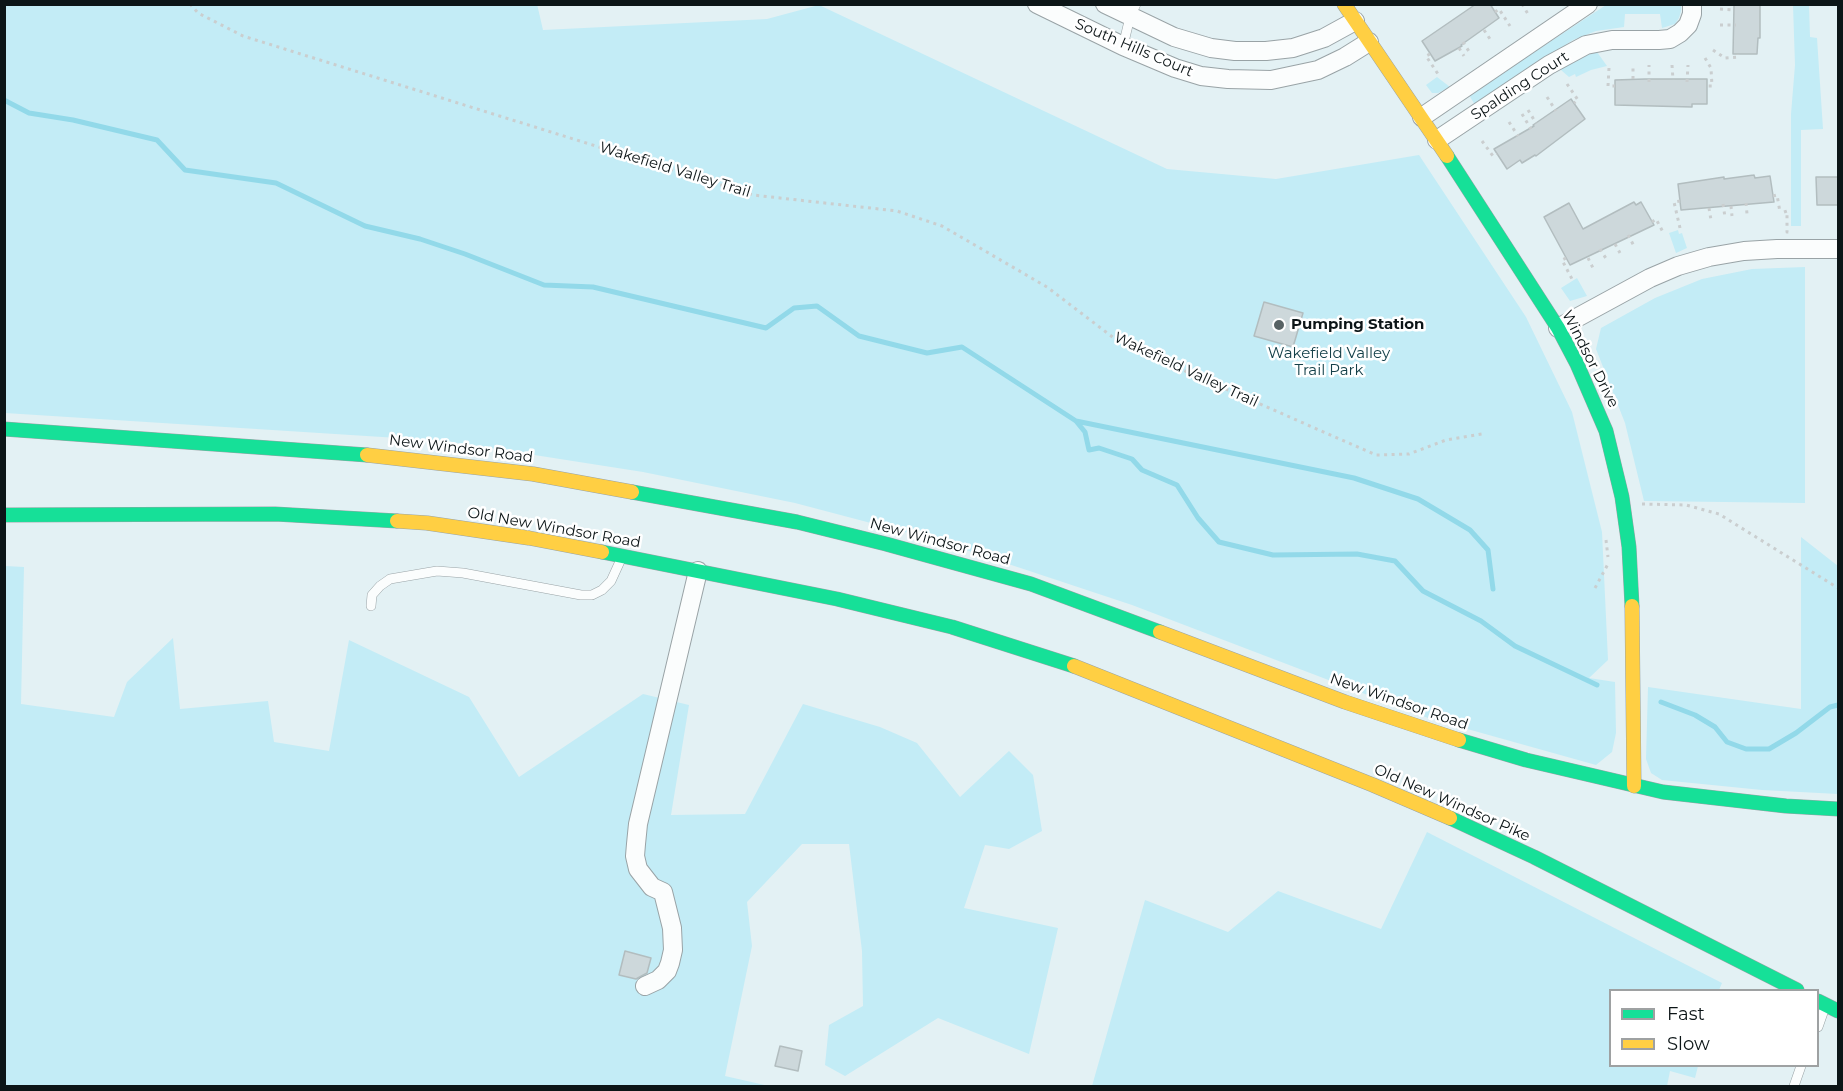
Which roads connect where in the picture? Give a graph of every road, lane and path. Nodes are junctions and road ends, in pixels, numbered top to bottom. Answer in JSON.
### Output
{"nodes":[{"id":1,"x":190,"y":4,"type":"edge"},
{"id":2,"x":1037,"y":4,"type":"edge"},
{"id":3,"x":1105,"y":4,"type":"edge"},
{"id":4,"x":1344,"y":4,"type":"edge"},
{"id":5,"x":1522,"y":4,"type":"edge"},
{"id":6,"x":1588,"y":4,"type":"edge"},
{"id":7,"x":1692,"y":4,"type":"edge"},
{"id":8,"x":1720,"y":9,"type":"dead end"},
{"id":9,"x":1734,"y":10,"type":"dead end"},
{"id":10,"x":1133,"y":11,"type":"edge"},
{"id":11,"x":1495,"y":12,"type":"dead end"},
{"id":12,"x":1528,"y":14,"type":"dead end"},
{"id":13,"x":1355,"y":21,"type":"junction"},
{"id":14,"x":1720,"y":24,"type":"dead end"},
{"id":15,"x":1736,"y":25,"type":"dead end"},
{"id":16,"x":1510,"y":26,"type":"dead end"},
{"id":17,"x":1484,"y":30,"type":"dead end"},
{"id":18,"x":1490,"y":39,"type":"dead end"},
{"id":19,"x":1370,"y":42,"type":"junction"},
{"id":20,"x":1463,"y":42,"type":"dead end"},
{"id":21,"x":1124,"y":46,"type":"junction"},
{"id":22,"x":1459,"y":48,"type":"dead end"},
{"id":23,"x":1713,"y":50,"type":"dead end"},
{"id":24,"x":1470,"y":52,"type":"dead end"},
{"id":25,"x":1430,"y":54,"type":"dead end"},
{"id":26,"x":1738,"y":54,"type":"dead end"},
{"id":27,"x":1464,"y":56,"type":"dead end"},
{"id":28,"x":1705,"y":58,"type":"dead end"},
{"id":29,"x":1633,"y":65,"type":"dead end"},
{"id":30,"x":1649,"y":65,"type":"dead end"},
{"id":31,"x":1672,"y":65,"type":"dead end"},
{"id":32,"x":1688,"y":65,"type":"dead end"},
{"id":33,"x":1609,"y":68,"type":"dead end"},
{"id":34,"x":1438,"y":74,"type":"dead end"},
{"id":35,"x":1633,"y":79,"type":"dead end"},
{"id":36,"x":1672,"y":80,"type":"dead end"},
{"id":37,"x":1649,"y":82,"type":"dead end"},
{"id":38,"x":1687,"y":82,"type":"dead end"},
{"id":39,"x":1567,"y":84,"type":"dead end"},
{"id":40,"x":1615,"y":86,"type":"dead end"},
{"id":41,"x":1708,"y":86,"type":"dead end"},
{"id":42,"x":1547,"y":97,"type":"dead end"},
{"id":43,"x":1574,"y":103,"type":"dead end"},
{"id":44,"x":1528,"y":110,"type":"dead end"},
{"id":45,"x":1556,"y":111,"type":"dead end"},
{"id":46,"x":1522,"y":114,"type":"dead end"},
{"id":47,"x":1422,"y":117,"type":"junction"},
{"id":48,"x":1509,"y":122,"type":"dead end"},
{"id":49,"x":1536,"y":123,"type":"dead end"},
{"id":50,"x":1531,"y":129,"type":"dead end"},
{"id":51,"x":1518,"y":136,"type":"dead end"},
{"id":52,"x":1437,"y":140,"type":"junction"},
{"id":53,"x":1482,"y":141,"type":"dead end"},
{"id":54,"x":1497,"y":154,"type":"dead end"},
{"id":55,"x":1773,"y":196,"type":"dead end"},
{"id":56,"x":1680,"y":201,"type":"dead end"},
{"id":57,"x":1746,"y":203,"type":"dead end"},
{"id":58,"x":1724,"y":204,"type":"dead end"},
{"id":59,"x":1731,"y":206,"type":"dead end"},
{"id":60,"x":1709,"y":208,"type":"dead end"},
{"id":61,"x":1747,"y":214,"type":"dead end"},
{"id":62,"x":1732,"y":216,"type":"dead end"},
{"id":63,"x":1725,"y":217,"type":"dead end"},
{"id":64,"x":1711,"y":220,"type":"dead end"},
{"id":65,"x":1652,"y":222,"type":"dead end"},
{"id":66,"x":1680,"y":228,"type":"dead end"},
{"id":67,"x":1799,"y":231,"type":"dead end"},
{"id":68,"x":1664,"y":234,"type":"dead end"},
{"id":69,"x":1628,"y":235,"type":"dead end"},
{"id":70,"x":1615,"y":244,"type":"dead end"},
{"id":71,"x":1634,"y":246,"type":"dead end"},
{"id":72,"x":1600,"y":249,"type":"dead end"},
{"id":73,"x":1839,"y":249,"type":"edge"},
{"id":74,"x":1620,"y":253,"type":"dead end"},
{"id":75,"x":1566,"y":258,"type":"dead end"},
{"id":76,"x":1588,"y":258,"type":"dead end"},
{"id":77,"x":1606,"y":261,"type":"dead end"},
{"id":78,"x":1593,"y":267,"type":"dead end"},
{"id":79,"x":1572,"y":279,"type":"dead end"},
{"id":80,"x":1558,"y":328,"type":"junction"},
{"id":81,"x":4,"y":429,"type":"edge"},
{"id":82,"x":1482,"y":434,"type":"dead end"},
{"id":83,"x":1624,"y":508,"type":"junction"},
{"id":84,"x":4,"y":515,"type":"edge"},
{"id":85,"x":1605,"y":532,"type":"dead end"},
{"id":86,"x":622,"y":557,"type":"junction"},
{"id":87,"x":698,"y":572,"type":"junction"},
{"id":88,"x":1595,"y":588,"type":"dead end"},
{"id":89,"x":1839,"y":588,"type":"edge"},
{"id":90,"x":370,"y":606,"type":"dead end"},
{"id":91,"x":1083,"y":670,"type":"joint"},
{"id":92,"x":1634,"y":786,"type":"junction"},
{"id":93,"x":1839,"y":809,"type":"edge"},
{"id":94,"x":645,"y":986,"type":"dead end"},
{"id":95,"x":1795,"y":989,"type":"edge"},
{"id":96,"x":1827,"y":1005,"type":"edge"},
{"id":97,"x":1819,"y":1025,"type":"edge"},
{"id":98,"x":1800,"y":1067,"type":"edge"},
{"id":99,"x":1794,"y":1086,"type":"edge"}],
"edges":[{"from":1,"to":82,"type":"path","name":"Wakefield Valley Trail"},
{"from":2,"to":21,"type":"street","name":"South Hills Court"},
{"from":3,"to":10,"type":"street","name":"South Hills Court"},
{"from":4,"to":13,"type":"street","name":"Windsor Drive"},
{"from":5,"to":12,"type":"path"},
{"from":6,"to":47,"type":"street","name":"Spalding Court"},
{"from":7,"to":52,"type":"street","name":"Spalding Court"},
{"from":8,"to":9,"type":"path"},
{"from":10,"to":13,"type":"street","name":"South Hills Court"},
{"from":10,"to":21,"type":"lane"},
{"from":11,"to":16,"type":"path"},
{"from":13,"to":19,"type":"street","name":"Windsor Drive"},
{"from":14,"to":15,"type":"path"},
{"from":17,"to":18,"type":"path"},
{"from":19,"to":21,"type":"street","name":"South Hills Court"},
{"from":19,"to":47,"type":"street","name":"Windsor Drive"},
{"from":20,"to":24,"type":"path"},
{"from":22,"to":27,"type":"path"},
{"from":23,"to":26,"type":"path"},
{"from":25,"to":34,"type":"path"},
{"from":28,"to":41,"type":"path"},
{"from":29,"to":35,"type":"path"},
{"from":30,"to":37,"type":"path"},
{"from":31,"to":36,"type":"path"},
{"from":32,"to":38,"type":"path"},
{"from":33,"to":40,"type":"path"},
{"from":39,"to":43,"type":"path"},
{"from":42,"to":45,"type":"path"},
{"from":44,"to":49,"type":"path"},
{"from":46,"to":50,"type":"path"},
{"from":47,"to":52,"type":"street","name":"Windsor Drive"},
{"from":48,"to":51,"type":"path"},
{"from":52,"to":80,"type":"street","name":"Windsor Drive"},
{"from":53,"to":54,"type":"path"},
{"from":55,"to":67,"type":"path"},
{"from":56,"to":66,"type":"path"},
{"from":57,"to":61,"type":"path"},
{"from":58,"to":63,"type":"path"},
{"from":59,"to":62,"type":"path"},
{"from":60,"to":64,"type":"path"},
{"from":65,"to":68,"type":"path"},
{"from":69,"to":71,"type":"path"},
{"from":70,"to":74,"type":"path"},
{"from":72,"to":77,"type":"path"},
{"from":73,"to":80,"type":"street"},
{"from":75,"to":79,"type":"path"},
{"from":76,"to":78,"type":"path"},
{"from":80,"to":83,"type":"street","name":"Windsor Drive"},
{"from":81,"to":92,"type":"street","name":"New Windsor Road"},
{"from":83,"to":89,"type":"path"},
{"from":83,"to":92,"type":"street","name":"Windsor Drive"},
{"from":84,"to":86,"type":"street","name":"Old New Windsor Road"},
{"from":85,"to":88,"type":"path"},
{"from":86,"to":87,"type":"street","name":"Old New Windsor Road"},
{"from":86,"to":90,"type":"lane"},
{"from":87,"to":91,"type":"street","name":"Old New Windsor Road"},
{"from":87,"to":94,"type":"street"},
{"from":91,"to":95,"type":"street","name":"Old New Windsor Pike"},
{"from":92,"to":93,"type":"street","name":"New Windsor Road"},
{"from":96,"to":97,"type":"lane"},
{"from":98,"to":99,"type":"lane"}]}
